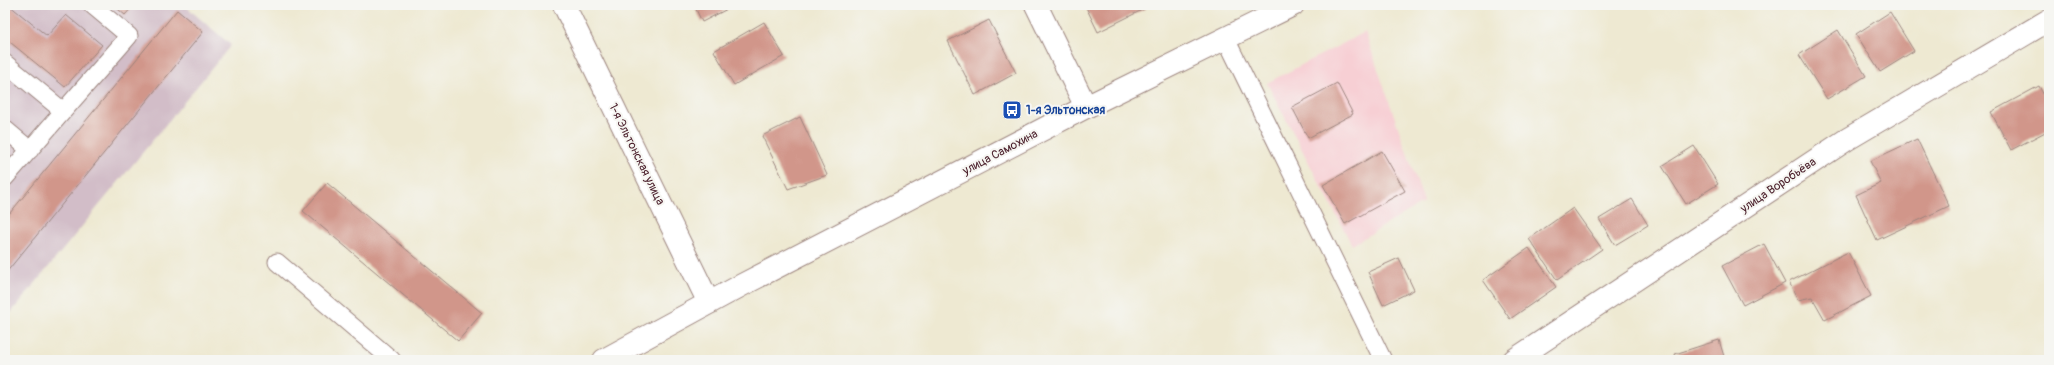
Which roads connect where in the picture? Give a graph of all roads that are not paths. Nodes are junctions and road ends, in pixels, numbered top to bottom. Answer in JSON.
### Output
{"nodes":[{"id":1,"x":92,"y":5,"type":"edge"},
{"id":2,"x":564,"y":5,"type":"edge"},
{"id":3,"x":1036,"y":5,"type":"edge"},
{"id":4,"x":1293,"y":5,"type":"edge"},
{"id":5,"x":2049,"y":20,"type":"edge"},
{"id":6,"x":1226,"y":39,"type":"junction"},
{"id":7,"x":5,"y":63,"type":"edge"},
{"id":8,"x":1086,"y":107,"type":"junction"},
{"id":9,"x":63,"y":111,"type":"junction"},
{"id":10,"x":5,"y":129,"type":"edge"},
{"id":11,"x":30,"y":150,"type":"junction"},
{"id":12,"x":5,"y":178,"type":"edge"},
{"id":13,"x":277,"y":262,"type":"dead end"},
{"id":14,"x":709,"y":303,"type":"junction"},
{"id":15,"x":392,"y":360,"type":"edge"},
{"id":16,"x":604,"y":360,"type":"edge"},
{"id":17,"x":1383,"y":360,"type":"edge"},
{"id":18,"x":1514,"y":360,"type":"edge"}],
"edges":[{"from":1,"to":9,"type":"lane"},
{"from":2,"to":14,"type":"street","name":"1-я Эльтонская улица"},
{"from":3,"to":8,"type":"street"},
{"from":4,"to":6,"type":"street","name":"улица Самохина"},
{"from":5,"to":18,"type":"street","name":"улица Воробьёва"},
{"from":6,"to":8,"type":"street","name":"улица Самохина"},
{"from":6,"to":17,"type":"lane"},
{"from":7,"to":9,"type":"lane"},
{"from":8,"to":14,"type":"street","name":"улица Самохина"},
{"from":9,"to":11,"type":"lane"},
{"from":10,"to":11,"type":"lane"},
{"from":11,"to":12,"type":"lane"},
{"from":13,"to":15,"type":"lane"},
{"from":14,"to":16,"type":"street","name":"улица Самохина"}]}
